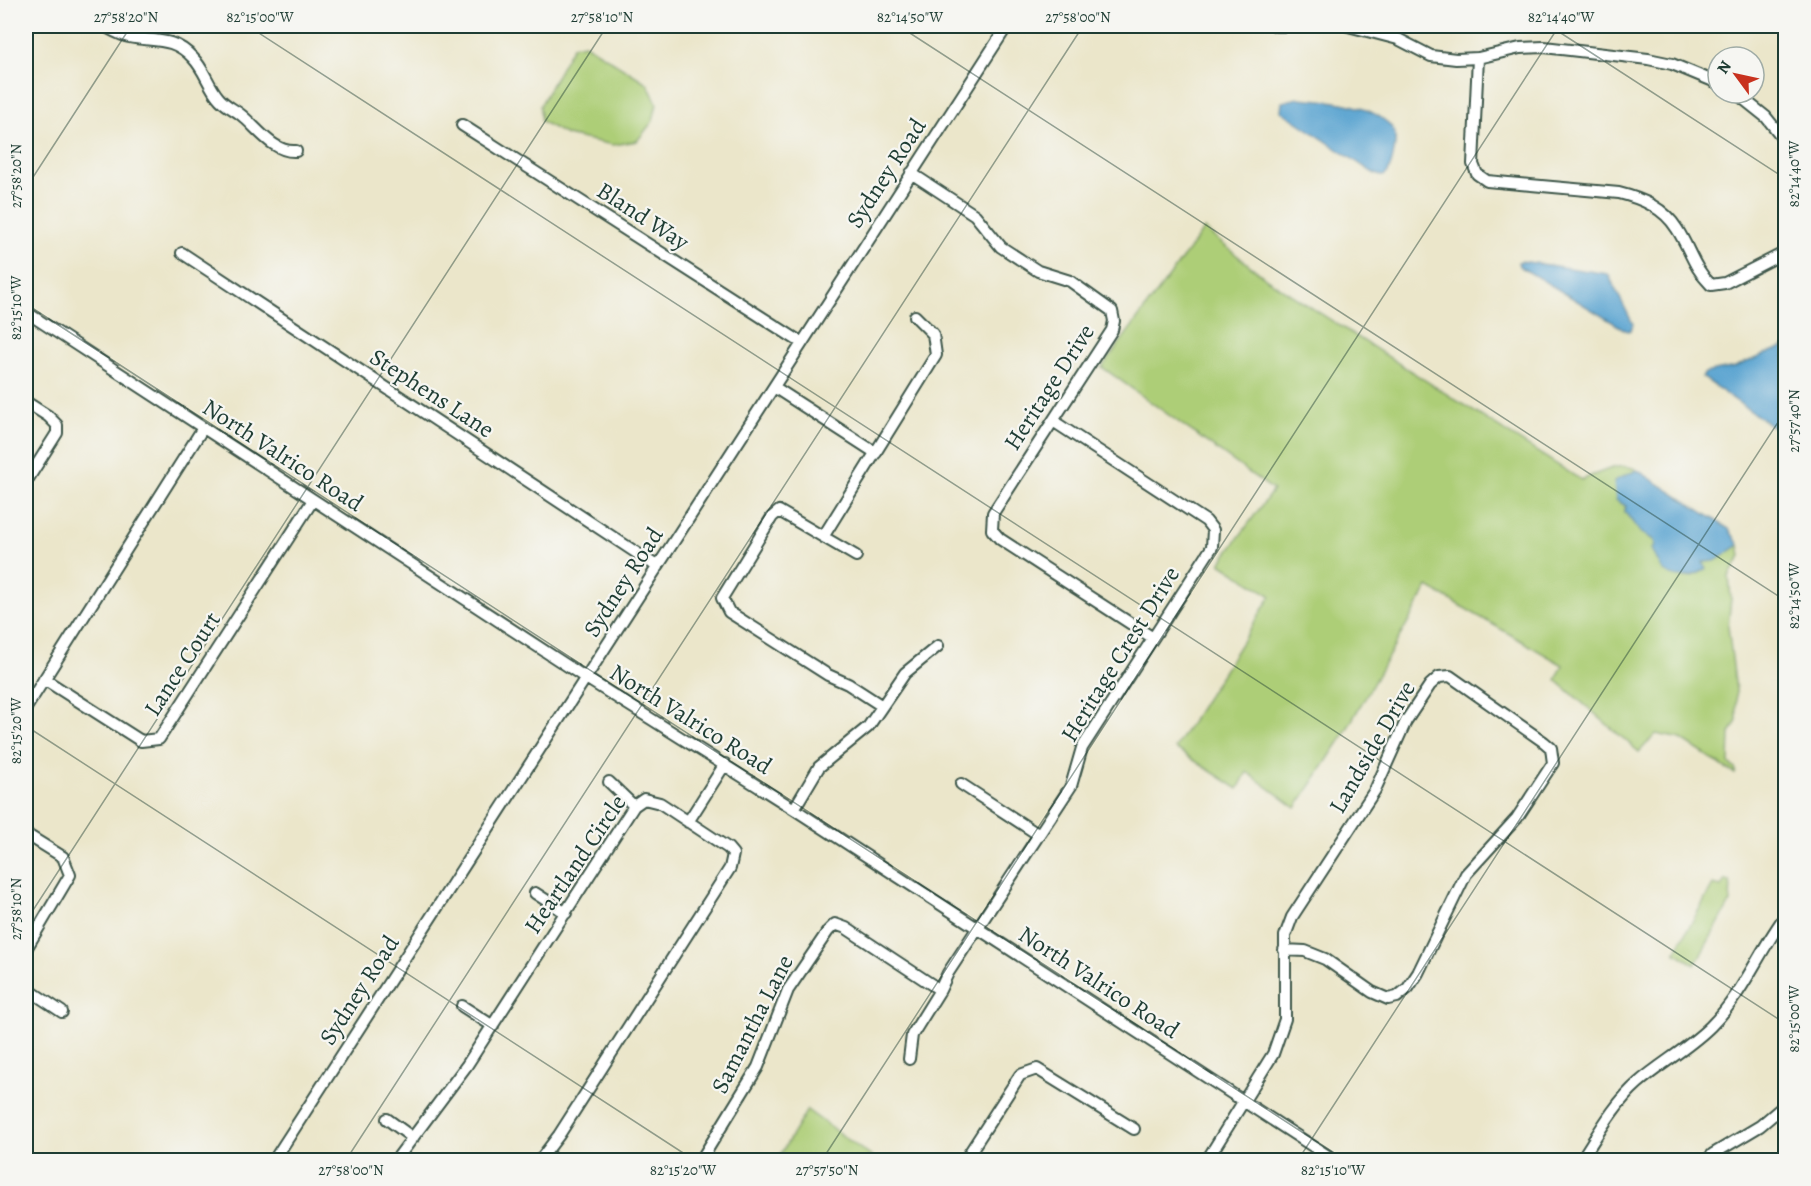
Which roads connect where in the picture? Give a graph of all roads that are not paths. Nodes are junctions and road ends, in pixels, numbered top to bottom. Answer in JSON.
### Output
{"nodes":[{"id":1,"x":104,"y":26,"type":"edge"},
{"id":2,"x":1007,"y":26,"type":"edge"},
{"id":3,"x":1276,"y":26,"type":"edge"},
{"id":4,"x":1292,"y":26,"type":"edge"},
{"id":5,"x":1348,"y":26,"type":"edge"},
{"id":6,"x":1478,"y":58,"type":"junction"},
{"id":7,"x":1706,"y":78,"type":"edge"},
{"id":8,"x":1751,"y":105,"type":"edge"},
{"id":9,"x":462,"y":125,"type":"dead end"},
{"id":10,"x":1785,"y":142,"type":"edge"},
{"id":11,"x":296,"y":151,"type":"dead end"},
{"id":12,"x":911,"y":173,"type":"junction"},
{"id":13,"x":1785,"y":252,"type":"edge"},
{"id":14,"x":182,"y":253,"type":"dead end"},
{"id":15,"x":26,"y":312,"type":"edge"},
{"id":16,"x":915,"y":316,"type":"dead end"},
{"id":17,"x":802,"y":343,"type":"junction"},
{"id":18,"x":774,"y":387,"type":"junction"},
{"id":19,"x":26,"y":402,"type":"edge"},
{"id":20,"x":1053,"y":421,"type":"junction"},
{"id":21,"x":203,"y":428,"type":"junction"},
{"id":22,"x":876,"y":453,"type":"junction"},
{"id":23,"x":26,"y":482,"type":"edge"},
{"id":24,"x":313,"y":500,"type":"junction"},
{"id":25,"x":823,"y":537,"type":"junction"},
{"id":26,"x":856,"y":556,"type":"dead end"},
{"id":27,"x":658,"y":567,"type":"junction"},
{"id":28,"x":1153,"y":638,"type":"junction"},
{"id":29,"x":938,"y":646,"type":"dead end"},
{"id":30,"x":586,"y":678,"type":"junction"},
{"id":31,"x":44,"y":679,"type":"junction"},
{"id":32,"x":882,"y":706,"type":"junction"},
{"id":33,"x":26,"y":708,"type":"edge"},
{"id":34,"x":728,"y":766,"type":"junction"},
{"id":35,"x":609,"y":782,"type":"dead end"},
{"id":36,"x":961,"y":784,"type":"dead end"},
{"id":37,"x":634,"y":806,"type":"junction"},
{"id":38,"x":794,"y":809,"type":"junction"},
{"id":39,"x":691,"y":824,"type":"junction"},
{"id":40,"x":26,"y":834,"type":"edge"},
{"id":41,"x":1039,"y":835,"type":"junction"},
{"id":42,"x":535,"y":893,"type":"dead end"},
{"id":43,"x":566,"y":913,"type":"junction"},
{"id":44,"x":1785,"y":915,"type":"edge"},
{"id":45,"x":976,"y":928,"type":"junction"},
{"id":46,"x":26,"y":949,"type":"edge"},
{"id":47,"x":1284,"y":950,"type":"junction"},
{"id":48,"x":26,"y":988,"type":"edge"},
{"id":49,"x":940,"y":990,"type":"junction"},
{"id":50,"x":462,"y":1006,"type":"dead end"},
{"id":51,"x":62,"y":1012,"type":"dead end"},
{"id":52,"x":493,"y":1026,"type":"junction"},
{"id":53,"x":909,"y":1059,"type":"dead end"},
{"id":54,"x":1245,"y":1101,"type":"junction"},
{"id":55,"x":1785,"y":1104,"type":"edge"},
{"id":56,"x":387,"y":1119,"type":"dead end"},
{"id":57,"x":1134,"y":1129,"type":"dead end"},
{"id":58,"x":413,"y":1138,"type":"junction"},
{"id":59,"x":967,"y":1157,"type":"edge"},
{"id":60,"x":274,"y":1161,"type":"edge"},
{"id":61,"x":396,"y":1161,"type":"edge"},
{"id":62,"x":540,"y":1161,"type":"edge"},
{"id":63,"x":700,"y":1161,"type":"edge"},
{"id":64,"x":979,"y":1161,"type":"edge"},
{"id":65,"x":1207,"y":1161,"type":"edge"},
{"id":66,"x":1334,"y":1161,"type":"edge"},
{"id":67,"x":1581,"y":1161,"type":"edge"},
{"id":68,"x":1707,"y":1161,"type":"edge"}],
"edges":[{"from":1,"to":11,"type":"street"},
{"from":2,"to":12,"type":"street","name":"Sydney Road"},
{"from":3,"to":4,"type":"street"},
{"from":5,"to":6,"type":"street"},
{"from":6,"to":7,"type":"street"},
{"from":6,"to":13,"type":"street"},
{"from":8,"to":10,"type":"street"},
{"from":9,"to":17,"type":"street","name":"Bland Way"},
{"from":12,"to":17,"type":"street","name":"Sydney Road"},
{"from":12,"to":20,"type":"street","name":"Heritage Drive"},
{"from":14,"to":27,"type":"street","name":"Stephens Lane"},
{"from":15,"to":21,"type":"street","name":"North Valrico Road"},
{"from":16,"to":22,"type":"street"},
{"from":17,"to":18,"type":"street","name":"Sydney Road"},
{"from":18,"to":22,"type":"street"},
{"from":18,"to":27,"type":"street","name":"Sydney Road"},
{"from":19,"to":23,"type":"street"},
{"from":20,"to":28,"type":"street","name":"Heritage Crest Drive"},
{"from":20,"to":28,"type":"street","name":"Heritage Drive"},
{"from":21,"to":24,"type":"street","name":"North Valrico Road"},
{"from":21,"to":31,"type":"street"},
{"from":22,"to":25,"type":"street"},
{"from":24,"to":30,"type":"street","name":"North Valrico Road"},
{"from":24,"to":31,"type":"street","name":"Lance Court"},
{"from":25,"to":26,"type":"street"},
{"from":25,"to":32,"type":"street"},
{"from":27,"to":30,"type":"street","name":"Sydney Road"},
{"from":28,"to":41,"type":"street","name":"Heritage Crest Drive"},
{"from":29,"to":32,"type":"street"},
{"from":30,"to":34,"type":"street","name":"North Valrico Road"},
{"from":30,"to":60,"type":"street","name":"Sydney Road"},
{"from":31,"to":33,"type":"street"},
{"from":32,"to":38,"type":"street"},
{"from":34,"to":38,"type":"street","name":"North Valrico Road"},
{"from":34,"to":39,"type":"street"},
{"from":35,"to":37,"type":"street"},
{"from":36,"to":41,"type":"street"},
{"from":37,"to":39,"type":"street","name":"Heartland Circle"},
{"from":37,"to":43,"type":"street","name":"Heartland Circle"},
{"from":38,"to":45,"type":"street","name":"North Valrico Road"},
{"from":39,"to":62,"type":"street","name":"Heartland Circle"},
{"from":40,"to":46,"type":"street"},
{"from":41,"to":45,"type":"street","name":"Heritage Crest Drive"},
{"from":42,"to":43,"type":"street"},
{"from":43,"to":52,"type":"street","name":"Heartland Circle"},
{"from":44,"to":67,"type":"street"},
{"from":45,"to":49,"type":"street","name":"Heritage Crest Drive"},
{"from":45,"to":54,"type":"street","name":"North Valrico Road"},
{"from":47,"to":47,"type":"street","name":"Landside Drive"},
{"from":47,"to":54,"type":"street","name":"Landside Drive"},
{"from":48,"to":51,"type":"street"},
{"from":49,"to":53,"type":"street","name":"Heritage Crest Drive"},
{"from":49,"to":63,"type":"street","name":"Samantha Lane"},
{"from":50,"to":52,"type":"street"},
{"from":52,"to":58,"type":"street","name":"Heartland Circle"},
{"from":54,"to":65,"type":"street","name":"Landside Drive"},
{"from":54,"to":66,"type":"street","name":"North Valrico Road"},
{"from":55,"to":68,"type":"street"},
{"from":56,"to":58,"type":"street"},
{"from":57,"to":59,"type":"street"},
{"from":58,"to":61,"type":"street","name":"Heartland Circle"},
{"from":59,"to":64,"type":"street"}]}
